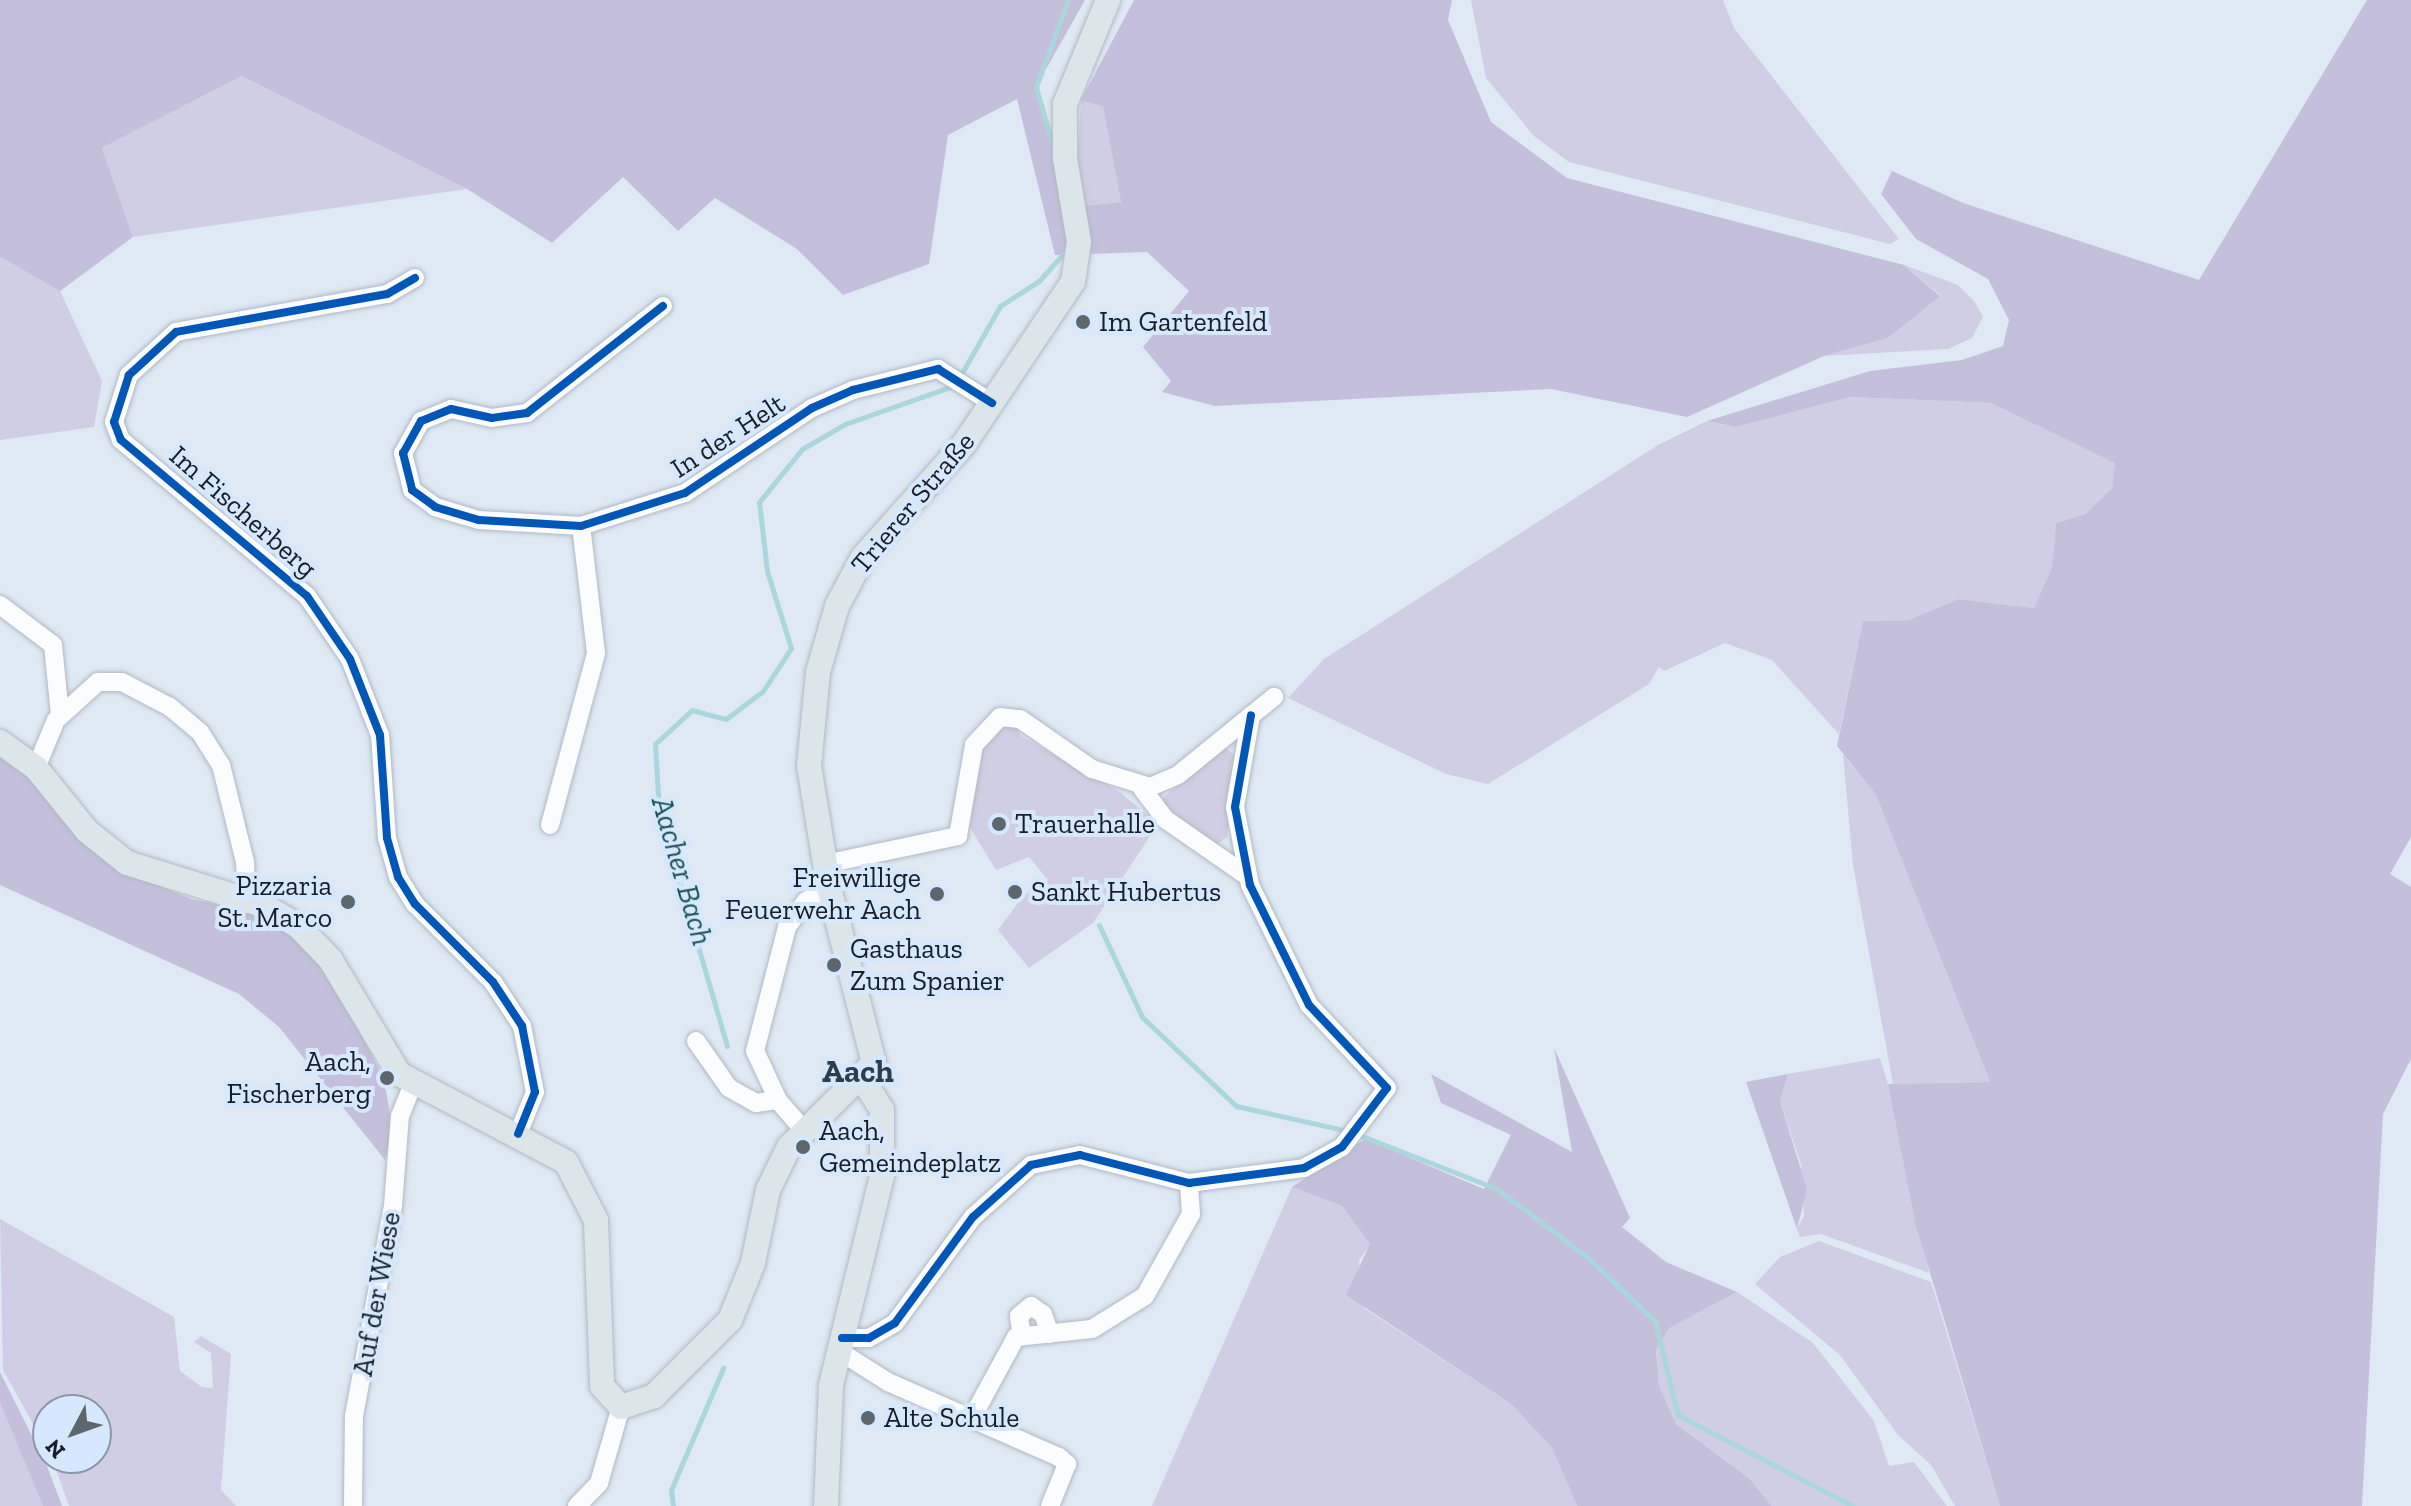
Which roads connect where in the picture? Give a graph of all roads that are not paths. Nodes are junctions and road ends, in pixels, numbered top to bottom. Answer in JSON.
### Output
{"nodes":[{"id":1,"x":1108,"y":0,"type":"edge"},
{"id":2,"x":415,"y":278,"type":"dead end"},
{"id":3,"x":663,"y":306,"type":"dead end"},
{"id":4,"x":992,"y":403,"type":"junction"},
{"id":5,"x":581,"y":526,"type":"junction"},
{"id":6,"x":0,"y":605,"type":"edge"},
{"id":7,"x":1274,"y":697,"type":"dead end"},
{"id":8,"x":60,"y":715,"type":"junction"},
{"id":9,"x":1251,"y":715,"type":"junction"},
{"id":10,"x":0,"y":742,"type":"edge"},
{"id":11,"x":36,"y":768,"type":"junction"},
{"id":12,"x":1141,"y":787,"type":"junction"},
{"id":13,"x":550,"y":825,"type":"dead end"},
{"id":14,"x":1239,"y":844,"type":"junction"},
{"id":15,"x":1209,"y":854,"type":"junction"},
{"id":16,"x":827,"y":876,"type":"junction"},
{"id":17,"x":1247,"y":876,"type":"junction"},
{"id":18,"x":247,"y":901,"type":"junction"},
{"id":19,"x":696,"y":1041,"type":"dead end"},
{"id":20,"x":863,"y":1080,"type":"junction"},
{"id":21,"x":413,"y":1084,"type":"junction"},
{"id":22,"x":778,"y":1100,"type":"junction"},
{"id":23,"x":802,"y":1128,"type":"junction"},
{"id":24,"x":518,"y":1134,"type":"junction"},
{"id":25,"x":1189,"y":1183,"type":"junction"},
{"id":26,"x":1050,"y":1334,"type":"junction"},
{"id":27,"x":1022,"y":1336,"type":"junction"},
{"id":28,"x":841,"y":1345,"type":"junction"},
{"id":29,"x":621,"y":1407,"type":"junction"},
{"id":30,"x":973,"y":1416,"type":"junction"},
{"id":31,"x":353,"y":1506,"type":"edge"},
{"id":32,"x":577,"y":1506,"type":"edge"},
{"id":33,"x":826,"y":1506,"type":"edge"},
{"id":34,"x":1050,"y":1506,"type":"edge"}],
"edges":[{"from":1,"to":4,"type":"main road","name":"Trierer Straße"},
{"from":2,"to":24,"type":"street","name":"Im Fischerberg"},
{"from":3,"to":5,"type":"street","name":"In der Helt"},
{"from":4,"to":5,"type":"street","name":"In der Helt"},
{"from":4,"to":16,"type":"main road","name":"Trierer Straße"},
{"from":5,"to":13,"type":"street"},
{"from":6,"to":8,"type":"street"},
{"from":7,"to":9,"type":"street"},
{"from":8,"to":11,"type":"street"},
{"from":8,"to":18,"type":"street"},
{"from":9,"to":12,"type":"street"},
{"from":9,"to":14,"type":"street"},
{"from":10,"to":11,"type":"main road"},
{"from":11,"to":18,"type":"main road"},
{"from":12,"to":15,"type":"street"},
{"from":12,"to":16,"type":"street"},
{"from":14,"to":15,"type":"street"},
{"from":14,"to":17,"type":"street"},
{"from":15,"to":17,"type":"street"},
{"from":16,"to":20,"type":"main road","name":"Trierer Straße"},
{"from":16,"to":22,"type":"street"},
{"from":17,"to":25,"type":"street"},
{"from":18,"to":21,"type":"main road"},
{"from":19,"to":22,"type":"street"},
{"from":20,"to":23,"type":"main road"},
{"from":20,"to":28,"type":"main road"},
{"from":21,"to":24,"type":"main road"},
{"from":21,"to":31,"type":"street","name":"Auf der Wiese"},
{"from":22,"to":23,"type":"street"},
{"from":23,"to":29,"type":"main road"},
{"from":24,"to":29,"type":"main road"},
{"from":25,"to":26,"type":"street"},
{"from":25,"to":28,"type":"street"},
{"from":26,"to":27,"type":"street"},
{"from":26,"to":27,"type":"street"},
{"from":27,"to":30,"type":"street"},
{"from":28,"to":30,"type":"street"},
{"from":28,"to":33,"type":"main road"},
{"from":29,"to":32,"type":"street"},
{"from":30,"to":34,"type":"street"}]}
